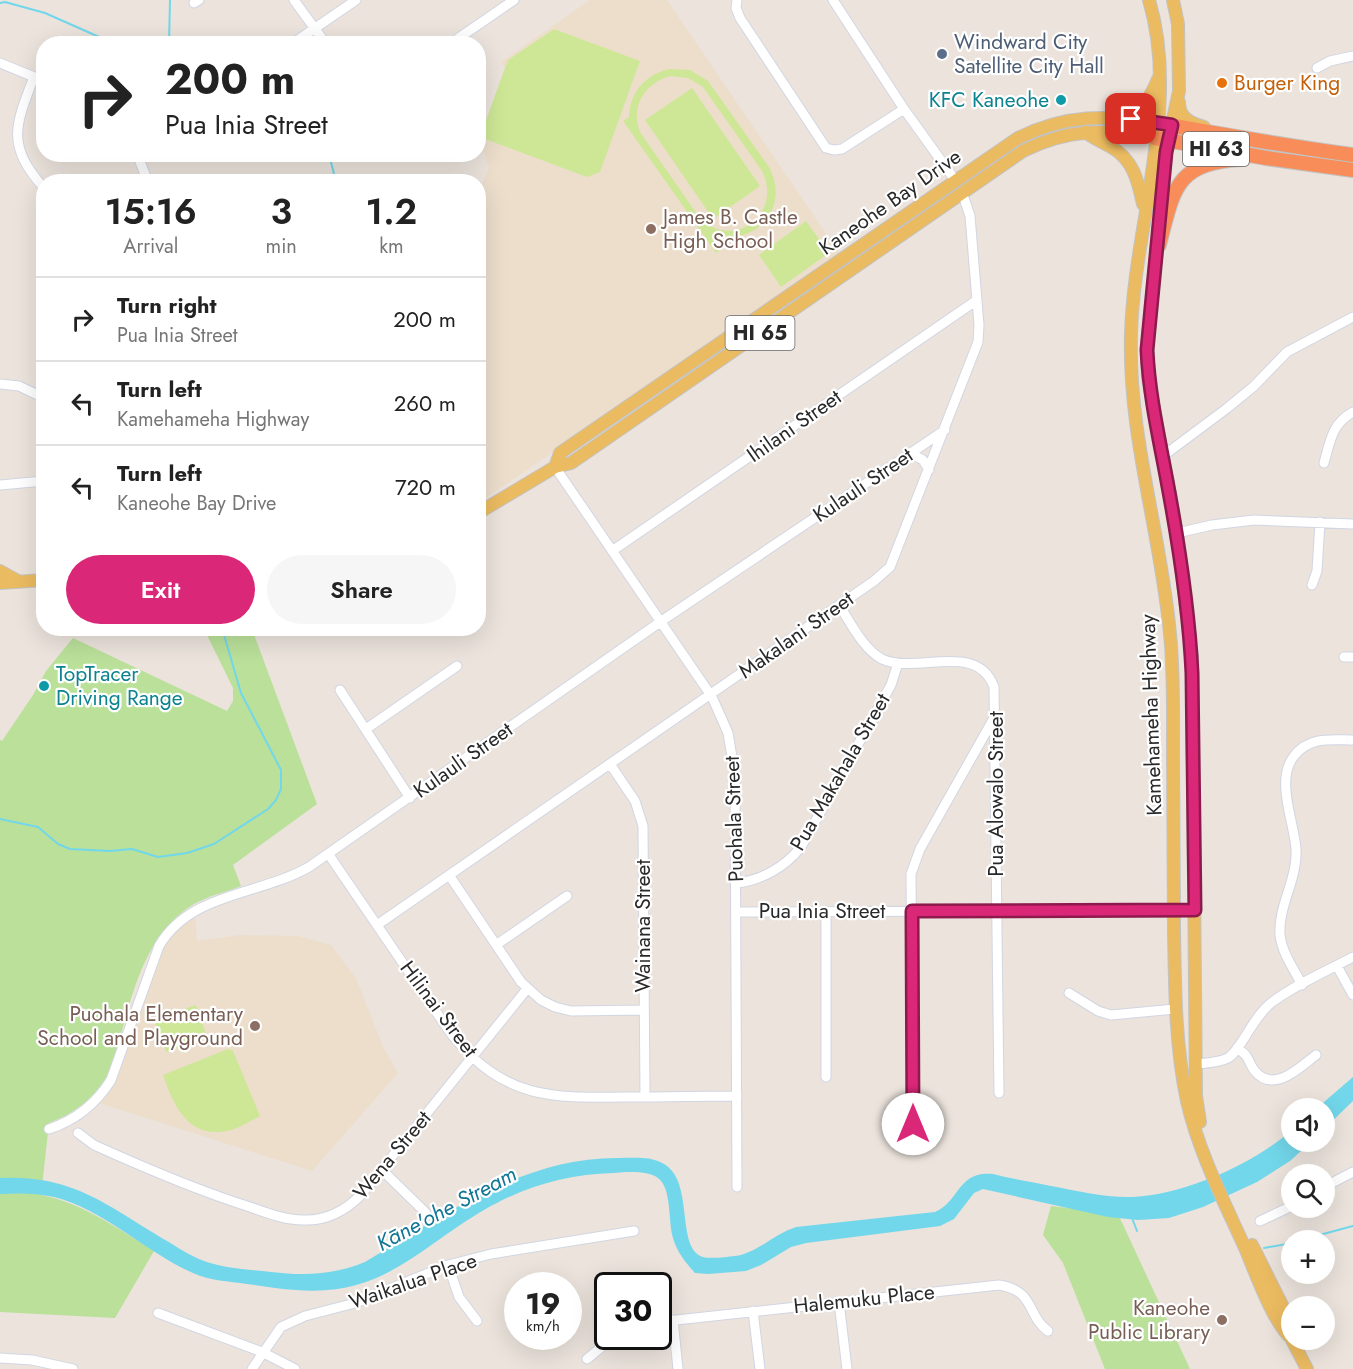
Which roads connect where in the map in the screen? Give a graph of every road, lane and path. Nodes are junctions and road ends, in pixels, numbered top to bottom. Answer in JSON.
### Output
{"nodes":[{"id":1,"x":294,"y":0,"type":"edge"},
{"id":2,"x":356,"y":0,"type":"edge"},
{"id":3,"x":514,"y":0,"type":"edge"},
{"id":4,"x":737,"y":0,"type":"edge"},
{"id":5,"x":833,"y":0,"type":"edge"},
{"id":6,"x":1149,"y":0,"type":"edge"},
{"id":7,"x":1173,"y":0,"type":"edge"},
{"id":8,"x":315,"y":28,"type":"junction"},
{"id":9,"x":304,"y":36,"type":"edge"},
{"id":10,"x":320,"y":36,"type":"edge"},
{"id":11,"x":462,"y":36,"type":"edge"},
{"id":12,"x":1353,"y":56,"type":"edge"},
{"id":13,"x":0,"y":63,"type":"edge"},
{"id":14,"x":1317,"y":68,"type":"dead end"},
{"id":15,"x":1160,"y":75,"type":"junction"},
{"id":16,"x":34,"y":77,"type":"joint"},
{"id":17,"x":1179,"y":91,"type":"junction"},
{"id":18,"x":904,"y":109,"type":"junction"},
{"id":19,"x":1119,"y":117,"type":"junction"},
{"id":20,"x":1158,"y":123,"type":"junction"},
{"id":21,"x":1172,"y":125,"type":"junction"},
{"id":22,"x":1085,"y":132,"type":"junction"},
{"id":23,"x":1219,"y":132,"type":"junction"},
{"id":24,"x":1162,"y":139,"type":"junction"},
{"id":25,"x":1353,"y":155,"type":"edge"},
{"id":26,"x":1263,"y":157,"type":"junction"},
{"id":27,"x":1353,"y":170,"type":"edge"},
{"id":28,"x":36,"y":178,"type":"edge"},
{"id":29,"x":955,"y":180,"type":"junction"},
{"id":30,"x":962,"y":192,"type":"junction"},
{"id":31,"x":1144,"y":212,"type":"junction"},
{"id":32,"x":1159,"y":245,"type":"junction"},
{"id":33,"x":1136,"y":266,"type":"junction"},
{"id":34,"x":1156,"y":268,"type":"junction"},
{"id":35,"x":977,"y":300,"type":"junction"},
{"id":36,"x":1353,"y":317,"type":"edge"},
{"id":37,"x":0,"y":384,"type":"edge"},
{"id":38,"x":36,"y":394,"type":"edge"},
{"id":39,"x":635,"y":402,"type":"junction"},
{"id":40,"x":1353,"y":412,"type":"edge"},
{"id":41,"x":644,"y":413,"type":"junction"},
{"id":42,"x":945,"y":430,"type":"junction"},
{"id":43,"x":910,"y":453,"type":"junction"},
{"id":44,"x":1163,"y":456,"type":"junction"},
{"id":45,"x":1142,"y":461,"type":"junction"},
{"id":46,"x":1324,"y":463,"type":"dead end"},
{"id":47,"x":555,"y":467,"type":"junction"},
{"id":48,"x":929,"y":470,"type":"junction"},
{"id":49,"x":36,"y":482,"type":"edge"},
{"id":50,"x":0,"y":485,"type":"edge"},
{"id":51,"x":486,"y":508,"type":"edge"},
{"id":52,"x":1320,"y":522,"type":"junction"},
{"id":53,"x":1353,"y":524,"type":"edge"},
{"id":54,"x":1177,"y":533,"type":"junction"},
{"id":55,"x":612,"y":551,"type":"junction"},
{"id":56,"x":0,"y":571,"type":"edge"},
{"id":57,"x":36,"y":581,"type":"edge"},
{"id":58,"x":19,"y":582,"type":"junction"},
{"id":59,"x":0,"y":583,"type":"edge"},
{"id":60,"x":1312,"y":585,"type":"dead end"},
{"id":61,"x":839,"y":605,"type":"junction"},
{"id":62,"x":661,"y":622,"type":"junction"},
{"id":63,"x":1172,"y":657,"type":"junction"},
{"id":64,"x":1192,"y":661,"type":"junction"},
{"id":65,"x":898,"y":663,"type":"junction"},
{"id":66,"x":457,"y":666,"type":"dead end"},
{"id":67,"x":339,"y":690,"type":"dead end"},
{"id":68,"x":710,"y":694,"type":"junction"},
{"id":69,"x":995,"y":716,"type":"junction"},
{"id":70,"x":366,"y":729,"type":"junction"},
{"id":71,"x":1353,"y":740,"type":"edge"},
{"id":72,"x":610,"y":764,"type":"junction"},
{"id":73,"x":410,"y":798,"type":"junction"},
{"id":74,"x":328,"y":855,"type":"junction"},
{"id":75,"x":449,"y":875,"type":"junction"},
{"id":76,"x":737,"y":883,"type":"junction"},
{"id":77,"x":567,"y":896,"type":"dead end"},
{"id":78,"x":1174,"y":909,"type":"junction"},
{"id":79,"x":996,"y":910,"type":"junction"},
{"id":80,"x":1195,"y":910,"type":"junction"},
{"id":81,"x":825,"y":911,"type":"junction"},
{"id":82,"x":912,"y":911,"type":"junction"},
{"id":83,"x":737,"y":912,"type":"junction"},
{"id":84,"x":377,"y":925,"type":"junction"},
{"id":85,"x":496,"y":945,"type":"junction"},
{"id":86,"x":1353,"y":957,"type":"edge"},
{"id":87,"x":1337,"y":966,"type":"junction"},
{"id":88,"x":1302,"y":985,"type":"junction"},
{"id":89,"x":527,"y":989,"type":"junction"},
{"id":90,"x":1069,"y":993,"type":"dead end"},
{"id":91,"x":1353,"y":995,"type":"edge"},
{"id":92,"x":1175,"y":1009,"type":"junction"},
{"id":93,"x":644,"y":1010,"type":"junction"},
{"id":94,"x":1237,"y":1048,"type":"junction"},
{"id":95,"x":1316,"y":1055,"type":"dead end"},
{"id":96,"x":472,"y":1057,"type":"junction"},
{"id":97,"x":1180,"y":1062,"type":"junction"},
{"id":98,"x":1196,"y":1064,"type":"junction"},
{"id":99,"x":826,"y":1077,"type":"dead end"},
{"id":100,"x":999,"y":1093,"type":"dead end"},
{"id":101,"x":737,"y":1096,"type":"junction"},
{"id":102,"x":645,"y":1097,"type":"junction"},
{"id":103,"x":49,"y":1129,"type":"dead end"},
{"id":104,"x":78,"y":1133,"type":"dead end"},
{"id":105,"x":913,"y":1148,"type":"dead end"},
{"id":106,"x":382,"y":1170,"type":"junction"},
{"id":107,"x":1213,"y":1171,"type":"junction"},
{"id":108,"x":1353,"y":1172,"type":"edge"},
{"id":109,"x":1335,"y":1181,"type":"edge"},
{"id":110,"x":738,"y":1187,"type":"dead end"},
{"id":111,"x":1227,"y":1202,"type":"junction"},
{"id":112,"x":1281,"y":1211,"type":"edge"},
{"id":113,"x":426,"y":1213,"type":"dead end"},
{"id":114,"x":1260,"y":1221,"type":"dead end"},
{"id":115,"x":634,"y":1231,"type":"dead end"},
{"id":116,"x":448,"y":1265,"type":"junction"},
{"id":117,"x":840,"y":1302,"type":"junction"},
{"id":118,"x":1281,"y":1304,"type":"edge"},
{"id":119,"x":753,"y":1311,"type":"junction"},
{"id":120,"x":158,"y":1313,"type":"dead end"},
{"id":121,"x":673,"y":1320,"type":"joint"},
{"id":122,"x":477,"y":1321,"type":"dead end"},
{"id":123,"x":1281,"y":1325,"type":"edge"},
{"id":124,"x":1048,"y":1331,"type":"dead end"},
{"id":125,"x":598,"y":1350,"type":"edge"},
{"id":126,"x":1297,"y":1350,"type":"edge"},
{"id":127,"x":262,"y":1352,"type":"junction"},
{"id":128,"x":0,"y":1358,"type":"edge"},
{"id":129,"x":587,"y":1359,"type":"dead end"},
{"id":130,"x":73,"y":1369,"type":"edge"},
{"id":131,"x":252,"y":1369,"type":"edge"},
{"id":132,"x":295,"y":1369,"type":"edge"},
{"id":133,"x":678,"y":1369,"type":"edge"},
{"id":134,"x":760,"y":1369,"type":"edge"},
{"id":135,"x":847,"y":1369,"type":"edge"},
{"id":136,"x":1307,"y":1369,"type":"edge"}],
"edges":[{"from":1,"to":8,"type":"street"},
{"from":2,"to":8,"type":"street"},
{"from":3,"to":11,"type":"street"},
{"from":4,"to":18,"type":"street"},
{"from":5,"to":18,"type":"street"},
{"from":6,"to":15,"type":"main road","name":"Kamehameha Highway"},
{"from":7,"to":17,"type":"main road"},
{"from":8,"to":9,"type":"street"},
{"from":8,"to":10,"type":"street"},
{"from":12,"to":14,"type":"street"},
{"from":13,"to":16,"type":"street"},
{"from":15,"to":19,"type":"main road"},
{"from":15,"to":20,"type":"main road","name":"Kamehameha Highway"},
{"from":16,"to":28,"type":"street"},
{"from":17,"to":21,"type":"main road"},
{"from":17,"to":23,"type":"main road"},
{"from":18,"to":29,"type":"street"},
{"from":19,"to":20,"type":"main road","name":"Kaneohe Bay Drive","number":"HI 65"},
{"from":19,"to":29,"type":"main road","name":"Kaneohe Bay Drive","number":"HI 65"},
{"from":20,"to":21,"type":"highway","number":"HI 63"},
{"from":20,"to":24,"type":"main road","name":"Kamehameha Highway"},
{"from":21,"to":23,"type":"highway","number":"HI 63"},
{"from":21,"to":24,"type":"main road"},
{"from":22,"to":24,"type":"main road","name":"Kaneohe Bay Drive","number":"HI 65"},
{"from":22,"to":30,"type":"main road","name":"Kaneohe Bay Drive","number":"HI 65"},
{"from":22,"to":31,"type":"main road"},
{"from":23,"to":25,"type":"highway","number":"HI 63"},
{"from":24,"to":26,"type":"highway","number":"HI 63"},
{"from":24,"to":31,"type":"main road","name":"Kamehameha Highway"},
{"from":24,"to":32,"type":"main road","name":"Kamehameha Highway"},
{"from":26,"to":27,"type":"highway","number":"HI 63"},
{"from":26,"to":32,"type":"highway"},
{"from":29,"to":30,"type":"main road"},
{"from":29,"to":39,"type":"main road","name":"Kaneohe Bay Drive","number":"HI 65"},
{"from":30,"to":35,"type":"street","name":"Makalani Street"},
{"from":30,"to":41,"type":"main road","name":"Kaneohe Bay Drive","number":"HI 65"},
{"from":31,"to":33,"type":"main road","name":"Kamehameha Highway"},
{"from":32,"to":34,"type":"main road","name":"Kamehameha Highway"},
{"from":33,"to":34,"type":"main road"},
{"from":33,"to":45,"type":"main road","name":"Kamehameha Highway"},
{"from":34,"to":44,"type":"main road","name":"Kamehameha Highway"},
{"from":35,"to":42,"type":"street","name":"Makalani Street"},
{"from":35,"to":55,"type":"street","name":"Ihilani Street"},
{"from":36,"to":44,"type":"street"},
{"from":37,"to":38,"type":"street"},
{"from":39,"to":41,"type":"main road"},
{"from":39,"to":47,"type":"main road","name":"Kaneohe Bay Drive","number":"HI 65"},
{"from":40,"to":46,"type":"street"},
{"from":41,"to":47,"type":"main road","name":"Kaneohe Bay Drive","number":"HI 65"},
{"from":42,"to":43,"type":"street","name":"Kulauli Street"},
{"from":42,"to":48,"type":"street","name":"Makalani Street"},
{"from":43,"to":48,"type":"street"},
{"from":43,"to":62,"type":"street","name":"Kulauli Street"},
{"from":44,"to":45,"type":"main road"},
{"from":44,"to":54,"type":"main road","name":"Kamehameha Highway"},
{"from":45,"to":63,"type":"main road","name":"Kamehameha Highway"},
{"from":47,"to":51,"type":"main road","name":"Kaneohe Bay Drive","number":"HI 65"},
{"from":47,"to":55,"type":"street","name":"Puohala Street"},
{"from":48,"to":61,"type":"street","name":"Makalani Street"},
{"from":49,"to":50,"type":"street"},
{"from":52,"to":53,"type":"street"},
{"from":52,"to":54,"type":"street"},
{"from":52,"to":60,"type":"street"},
{"from":54,"to":64,"type":"main road","name":"Kamehameha Highway"},
{"from":55,"to":62,"type":"street","name":"Puohala Street"},
{"from":56,"to":58,"type":"main road"},
{"from":57,"to":58,"type":"main road"},
{"from":58,"to":59,"type":"main road"},
{"from":61,"to":65,"type":"street","name":"Pua Alowalo Street"},
{"from":61,"to":68,"type":"street","name":"Makalani Street"},
{"from":62,"to":68,"type":"street","name":"Puohala Street"},
{"from":62,"to":73,"type":"street","name":"Kulauli Street"},
{"from":63,"to":64,"type":"main road"},
{"from":63,"to":78,"type":"main road","name":"Kamehameha Highway"},
{"from":64,"to":80,"type":"main road","name":"Kamehameha Highway"},
{"from":65,"to":69,"type":"street","name":"Pua Alowalo Street"},
{"from":65,"to":76,"type":"street","name":"Pua Makahala Street"},
{"from":66,"to":70,"type":"street"},
{"from":67,"to":70,"type":"street"},
{"from":68,"to":72,"type":"street","name":"Makalani Street"},
{"from":68,"to":76,"type":"street","name":"Puohala Street"},
{"from":69,"to":79,"type":"street","name":"Pua Alowalo Street"},
{"from":69,"to":82,"type":"street"},
{"from":70,"to":73,"type":"street"},
{"from":71,"to":88,"type":"street"},
{"from":72,"to":75,"type":"street","name":"Makalani Street"},
{"from":72,"to":93,"type":"street","name":"Wainana Street"},
{"from":73,"to":74,"type":"street","name":"Kulauli Street"},
{"from":74,"to":84,"type":"street","name":"Hilinai Street"},
{"from":74,"to":103,"type":"street","name":"Kulauli Street"},
{"from":75,"to":84,"type":"street","name":"Makalani Street"},
{"from":75,"to":85,"type":"street"},
{"from":76,"to":83,"type":"street","name":"Puohala Street"},
{"from":77,"to":85,"type":"street"},
{"from":78,"to":79,"type":"street","name":"Pua Inia Street"},
{"from":78,"to":80,"type":"street","name":"Pua Inia Street"},
{"from":78,"to":92,"type":"main road","name":"Kamehameha Highway"},
{"from":79,"to":82,"type":"street","name":"Pua Inia Street"},
{"from":79,"to":100,"type":"street","name":"Pua Alowalo Street"},
{"from":80,"to":98,"type":"main road","name":"Kamehameha Highway"},
{"from":81,"to":82,"type":"street","name":"Pua Inia Street"},
{"from":81,"to":83,"type":"street","name":"Pua Inia Street"},
{"from":81,"to":99,"type":"street"},
{"from":82,"to":105,"type":"street"},
{"from":83,"to":101,"type":"street","name":"Puohala Street"},
{"from":84,"to":96,"type":"street","name":"Hilinai Street"},
{"from":85,"to":89,"type":"street"},
{"from":86,"to":87,"type":"street"},
{"from":87,"to":88,"type":"street"},
{"from":87,"to":91,"type":"street"},
{"from":88,"to":94,"type":"street"},
{"from":89,"to":93,"type":"street"},
{"from":89,"to":96,"type":"street","name":"Wena Street"},
{"from":90,"to":92,"type":"street"},
{"from":92,"to":97,"type":"main road","name":"Kamehameha Highway"},
{"from":93,"to":102,"type":"street","name":"Wainana Street"},
{"from":94,"to":95,"type":"street"},
{"from":94,"to":98,"type":"street"},
{"from":96,"to":102,"type":"street","name":"Hilinai Street"},
{"from":96,"to":106,"type":"street","name":"Wena Street"},
{"from":97,"to":98,"type":"main road"},
{"from":97,"to":107,"type":"main road","name":"Kamehameha Highway"},
{"from":98,"to":107,"type":"main road","name":"Kamehameha Highway"},
{"from":101,"to":102,"type":"street","name":"Hilinai Street"},
{"from":101,"to":110,"type":"street","name":"Puohala Street"},
{"from":104,"to":106,"type":"street","name":"Wena Street"},
{"from":106,"to":113,"type":"street"},
{"from":107,"to":111,"type":"main road","name":"Kamehameha Highway"},
{"from":108,"to":109,"type":"street"},
{"from":111,"to":118,"type":"main road","name":"Kamehameha Highway"},
{"from":111,"to":123,"type":"main road","name":"Kamehameha Highway"},
{"from":112,"to":114,"type":"street"},
{"from":115,"to":116,"type":"street","name":"Waikalua Place"},
{"from":116,"to":122,"type":"street"},
{"from":116,"to":127,"type":"street","name":"Waikalua Place"},
{"from":117,"to":119,"type":"street","name":"Halemuku Place"},
{"from":117,"to":124,"type":"street","name":"Halemuku Place"},
{"from":117,"to":135,"type":"street"},
{"from":119,"to":121,"type":"street","name":"Halemuku Place"},
{"from":119,"to":134,"type":"street"},
{"from":120,"to":127,"type":"street"},
{"from":121,"to":133,"type":"street"},
{"from":125,"to":129,"type":"street"},
{"from":126,"to":136,"type":"main road","name":"Kamehameha Highway"},
{"from":127,"to":131,"type":"street","name":"Waikalua Place"},
{"from":127,"to":132,"type":"street"},
{"from":128,"to":130,"type":"street"}]}
